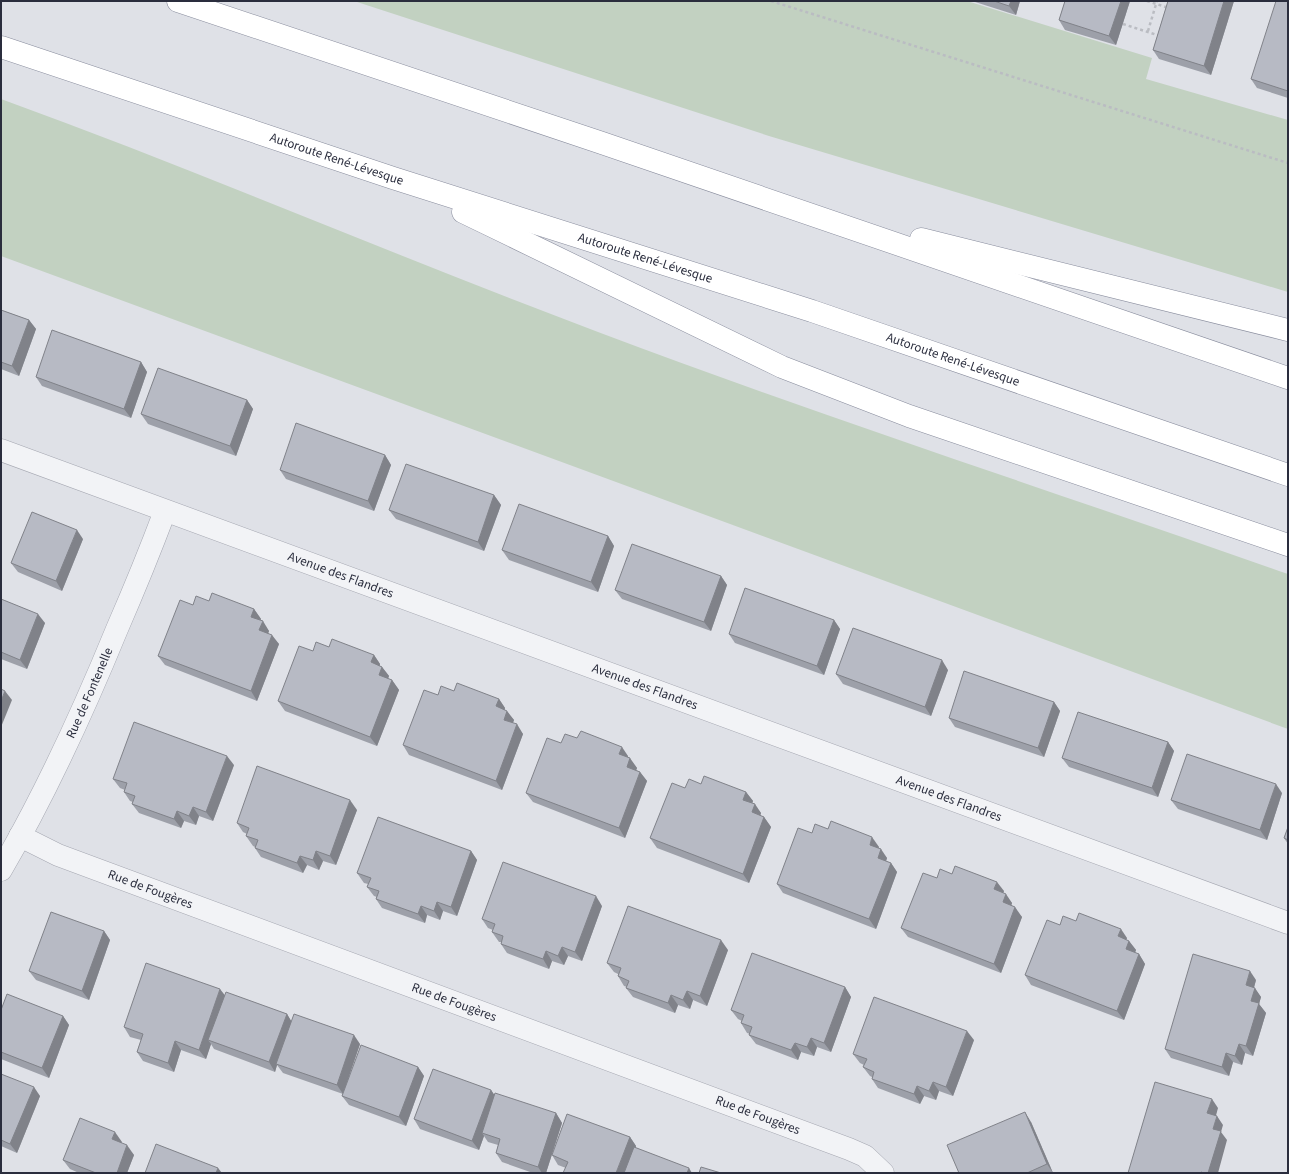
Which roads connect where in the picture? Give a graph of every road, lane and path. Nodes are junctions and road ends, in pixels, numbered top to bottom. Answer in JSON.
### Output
{"nodes":[{"id":1,"x":178,"y":1,"type":"edge"},
{"id":2,"x":771,"y":1,"type":"edge"},
{"id":3,"x":1147,"y":1,"type":"edge"},
{"id":4,"x":1157,"y":2,"type":"edge"},
{"id":5,"x":1175,"y":10,"type":"edge"},
{"id":6,"x":1123,"y":24,"type":"dead end"},
{"id":7,"x":1148,"y":31,"type":"junction"},
{"id":8,"x":1166,"y":38,"type":"edge"},
{"id":9,"x":1,"y":47,"type":"edge"},
{"id":10,"x":1288,"y":163,"type":"edge"},
{"id":11,"x":393,"y":178,"type":"junction"},
{"id":12,"x":780,"y":204,"type":"junction"},
{"id":13,"x":1288,"y":330,"type":"edge"},
{"id":14,"x":1288,"y":378,"type":"edge"},
{"id":15,"x":1,"y":450,"type":"edge"},
{"id":16,"x":1288,"y":475,"type":"edge"},
{"id":17,"x":165,"y":511,"type":"junction"},
{"id":18,"x":1288,"y":545,"type":"edge"},
{"id":19,"x":20,"y":836,"type":"junction"},
{"id":20,"x":1,"y":870,"type":"edge"},
{"id":21,"x":1288,"y":923,"type":"edge"},
{"id":22,"x":883,"y":1173,"type":"edge"}],
"edges":[{"from":1,"to":12,"type":"highway"},
{"from":2,"to":10,"type":"path"},
{"from":3,"to":4,"type":"path"},
{"from":4,"to":5,"type":"path"},
{"from":4,"to":7,"type":"path"},
{"from":6,"to":7,"type":"path"},
{"from":7,"to":8,"type":"path"},
{"from":9,"to":11,"type":"highway","name":"Autoroute René-Lévesque"},
{"from":11,"to":16,"type":"highway","name":"Autoroute René-Lévesque"},
{"from":11,"to":18,"type":"highway"},
{"from":12,"to":13,"type":"highway"},
{"from":12,"to":14,"type":"highway"},
{"from":15,"to":17,"type":"street","name":"Avenue des Flandres"},
{"from":17,"to":19,"type":"street","name":"Rue de Fontenelle"},
{"from":17,"to":21,"type":"street","name":"Avenue des Flandres"},
{"from":19,"to":20,"type":"street","name":"Rue de Fontenelle"},
{"from":19,"to":22,"type":"street","name":"Rue de Fougères"}]}
